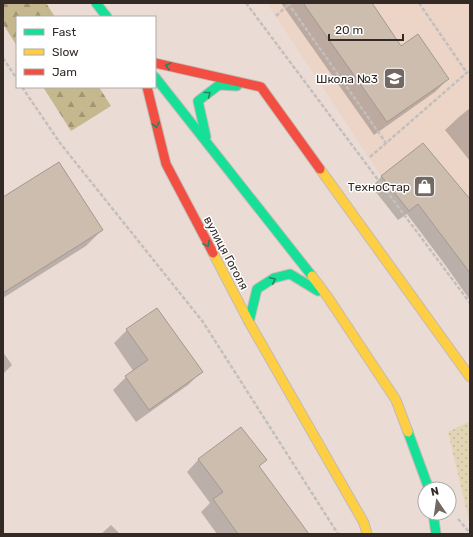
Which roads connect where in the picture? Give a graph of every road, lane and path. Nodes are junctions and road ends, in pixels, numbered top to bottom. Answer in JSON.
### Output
{"nodes":[{"id":1,"x":96,"y":3,"type":"edge"},
{"id":2,"x":246,"y":3,"type":"edge"},
{"id":3,"x":419,"y":3,"type":"edge"},
{"id":4,"x":288,"y":4,"type":"edge"},
{"id":5,"x":106,"y":16,"type":"edge"},
{"id":6,"x":276,"y":16,"type":"dead end"},
{"id":7,"x":3,"y":58,"type":"edge"},
{"id":8,"x":156,"y":63,"type":"edge"},
{"id":9,"x":470,"y":70,"type":"edge"},
{"id":10,"x":467,"y":73,"type":"junction"},
{"id":11,"x":16,"y":78,"type":"edge"},
{"id":12,"x":156,"y":78,"type":"edge"},
{"id":13,"x":261,"y":87,"type":"junction"},
{"id":14,"x":23,"y":88,"type":"edge"},
{"id":15,"x":147,"y":88,"type":"edge"},
{"id":16,"x":206,"y":141,"type":"junction"},
{"id":17,"x":386,"y":143,"type":"junction"},
{"id":18,"x":370,"y":157,"type":"dead end"},
{"id":19,"x":327,"y":296,"type":"junction"},
{"id":20,"x":470,"y":302,"type":"edge"},
{"id":21,"x":249,"y":322,"type":"junction"},
{"id":22,"x":470,"y":377,"type":"edge"},
{"id":23,"x":427,"y":481,"type":"edge"},
{"id":24,"x":434,"y":521,"type":"edge"},
{"id":25,"x":338,"y":534,"type":"edge"},
{"id":26,"x":367,"y":534,"type":"edge"},
{"id":27,"x":436,"y":534,"type":"edge"}],
"edges":[{"from":1,"to":5,"type":"street"},
{"from":2,"to":20,"type":"path"},
{"from":3,"to":10,"type":"path"},
{"from":4,"to":6,"type":"path"},
{"from":4,"to":17,"type":"path"},
{"from":7,"to":11,"type":"path"},
{"from":13,"to":8,"type":"street","one_way":true},
{"from":9,"to":10,"type":"path"},
{"from":10,"to":17,"type":"path"},
{"from":12,"to":16,"type":"street","name":"вулиця Гоголя"},
{"from":16,"to":13,"type":"street","name":"вулиця Гоголя","one_way":true},
{"from":13,"to":22,"type":"street"},
{"from":14,"to":25,"type":"path"},
{"from":15,"to":21,"type":"street","name":"вулиця Гоголя","one_way":true},
{"from":16,"to":19,"type":"street","name":"вулиця Гоголя"},
{"from":17,"to":18,"type":"path"},
{"from":21,"to":19,"type":"street","name":"вулиця Гоголя","one_way":true},
{"from":19,"to":23,"type":"street","name":"вулиця Гоголя"},
{"from":21,"to":26,"type":"street"},
{"from":24,"to":27,"type":"street"}]}
